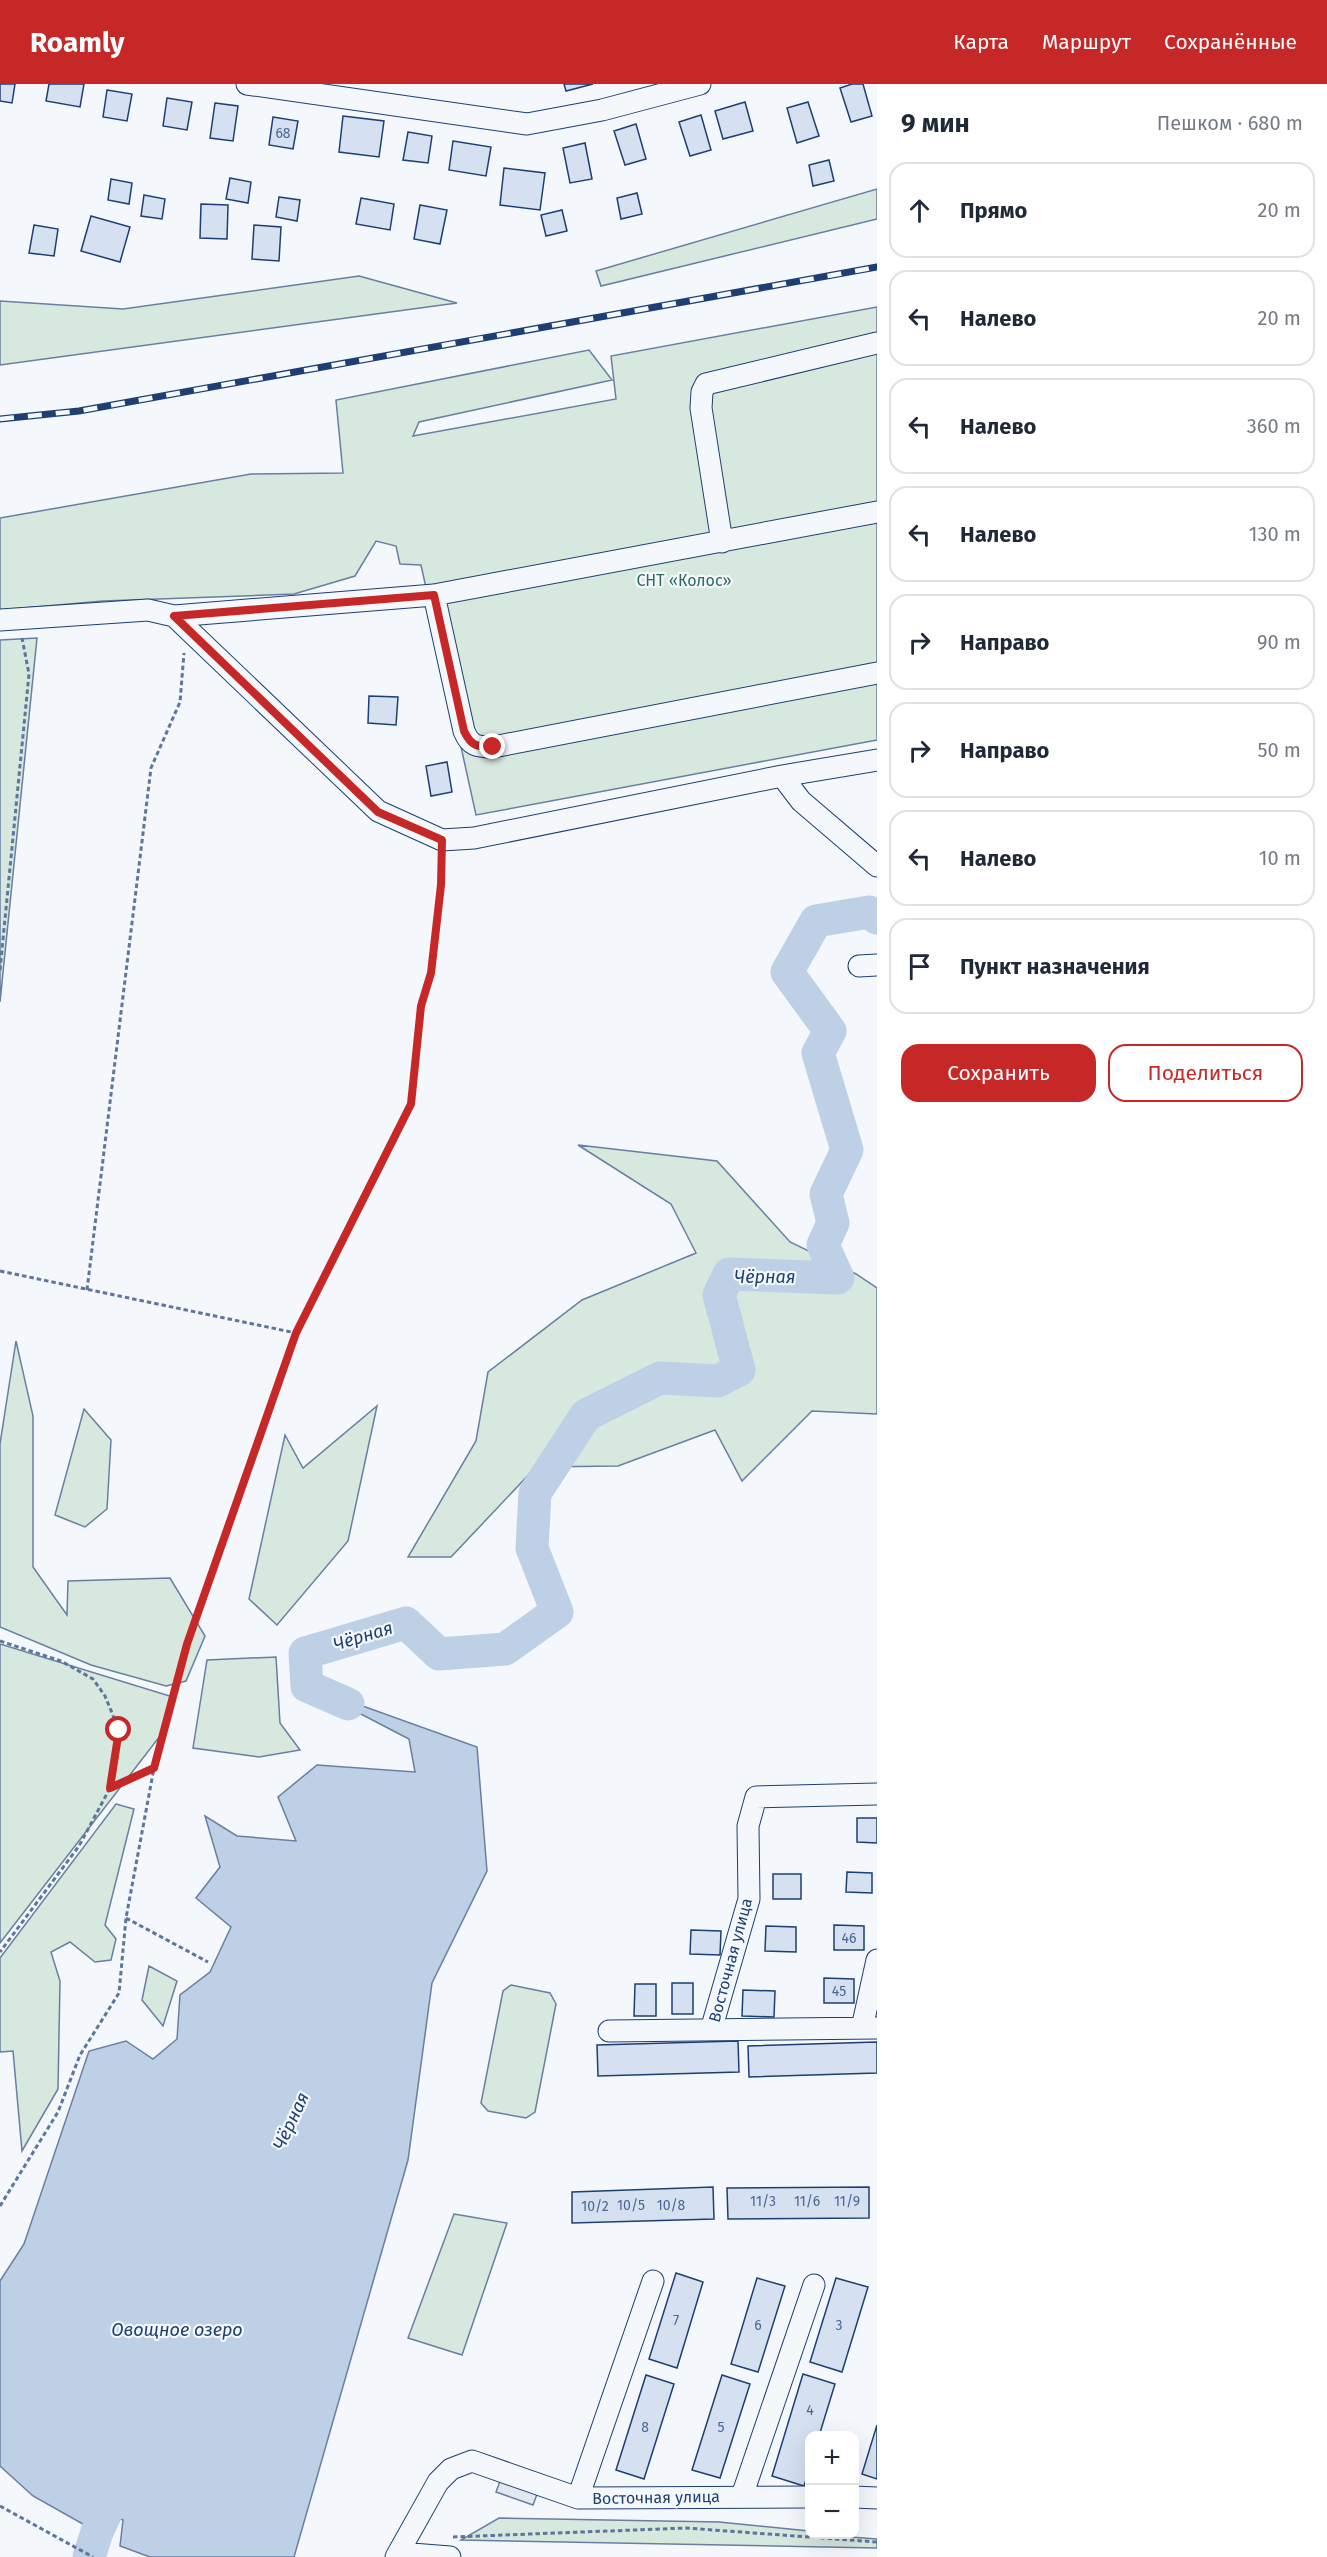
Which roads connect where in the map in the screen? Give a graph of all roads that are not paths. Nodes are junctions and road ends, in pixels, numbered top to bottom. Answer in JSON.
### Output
{"nodes":[{"id":1,"x":247,"y":84,"type":"edge"},
{"id":2,"x":700,"y":84,"type":"edge"},
{"id":3,"x":877,"y":343,"type":"edge"},
{"id":4,"x":877,"y":512,"type":"edge"},
{"id":5,"x":722,"y":542,"type":"junction"},
{"id":6,"x":434,"y":595,"type":"junction"},
{"id":7,"x":9,"y":620,"type":"edge"},
{"id":8,"x":180,"y":622,"type":"junction"},
{"id":9,"x":877,"y":674,"type":"edge"},
{"id":10,"x":877,"y":760,"type":"edge"},
{"id":11,"x":783,"y":776,"type":"junction"},
{"id":12,"x":877,"y":866,"type":"edge"},
{"id":13,"x":877,"y":1794,"type":"edge"},
{"id":14,"x":877,"y":1960,"type":"edge"},
{"id":15,"x":869,"y":2028,"type":"edge"},
{"id":16,"x":711,"y":2030,"type":"junction"},
{"id":17,"x":609,"y":2031,"type":"dead end"},
{"id":18,"x":653,"y":2281,"type":"dead end"},
{"id":19,"x":814,"y":2286,"type":"dead end"},
{"id":20,"x":742,"y":2496,"type":"junction"},
{"id":21,"x":805,"y":2497,"type":"edge"},
{"id":22,"x":859,"y":2497,"type":"edge"},
{"id":23,"x":578,"y":2498,"type":"junction"},
{"id":24,"x":877,"y":2498,"type":"edge"},
{"id":25,"x":451,"y":2547,"type":"edge"},
{"id":26,"x":397,"y":2555,"type":"edge"}],
"edges":[{"from":1,"to":2,"type":"street"},
{"from":3,"to":5,"type":"street"},
{"from":4,"to":5,"type":"street"},
{"from":5,"to":6,"type":"street"},
{"from":6,"to":8,"type":"street"},
{"from":6,"to":9,"type":"street"},
{"from":7,"to":8,"type":"street"},
{"from":8,"to":11,"type":"street"},
{"from":10,"to":11,"type":"street"},
{"from":11,"to":12,"type":"street"},
{"from":13,"to":16,"type":"street","name":"Восточная улица"},
{"from":14,"to":15,"type":"street"},
{"from":15,"to":16,"type":"street"},
{"from":16,"to":17,"type":"street"},
{"from":18,"to":23,"type":"street"},
{"from":19,"to":20,"type":"street"},
{"from":20,"to":21,"type":"street","name":"Восточная улица"},
{"from":20,"to":23,"type":"street","name":"Восточная улица"},
{"from":22,"to":24,"type":"street"},
{"from":23,"to":26,"type":"street","name":"Восточная улица"},
{"from":25,"to":26,"type":"street"}]}
